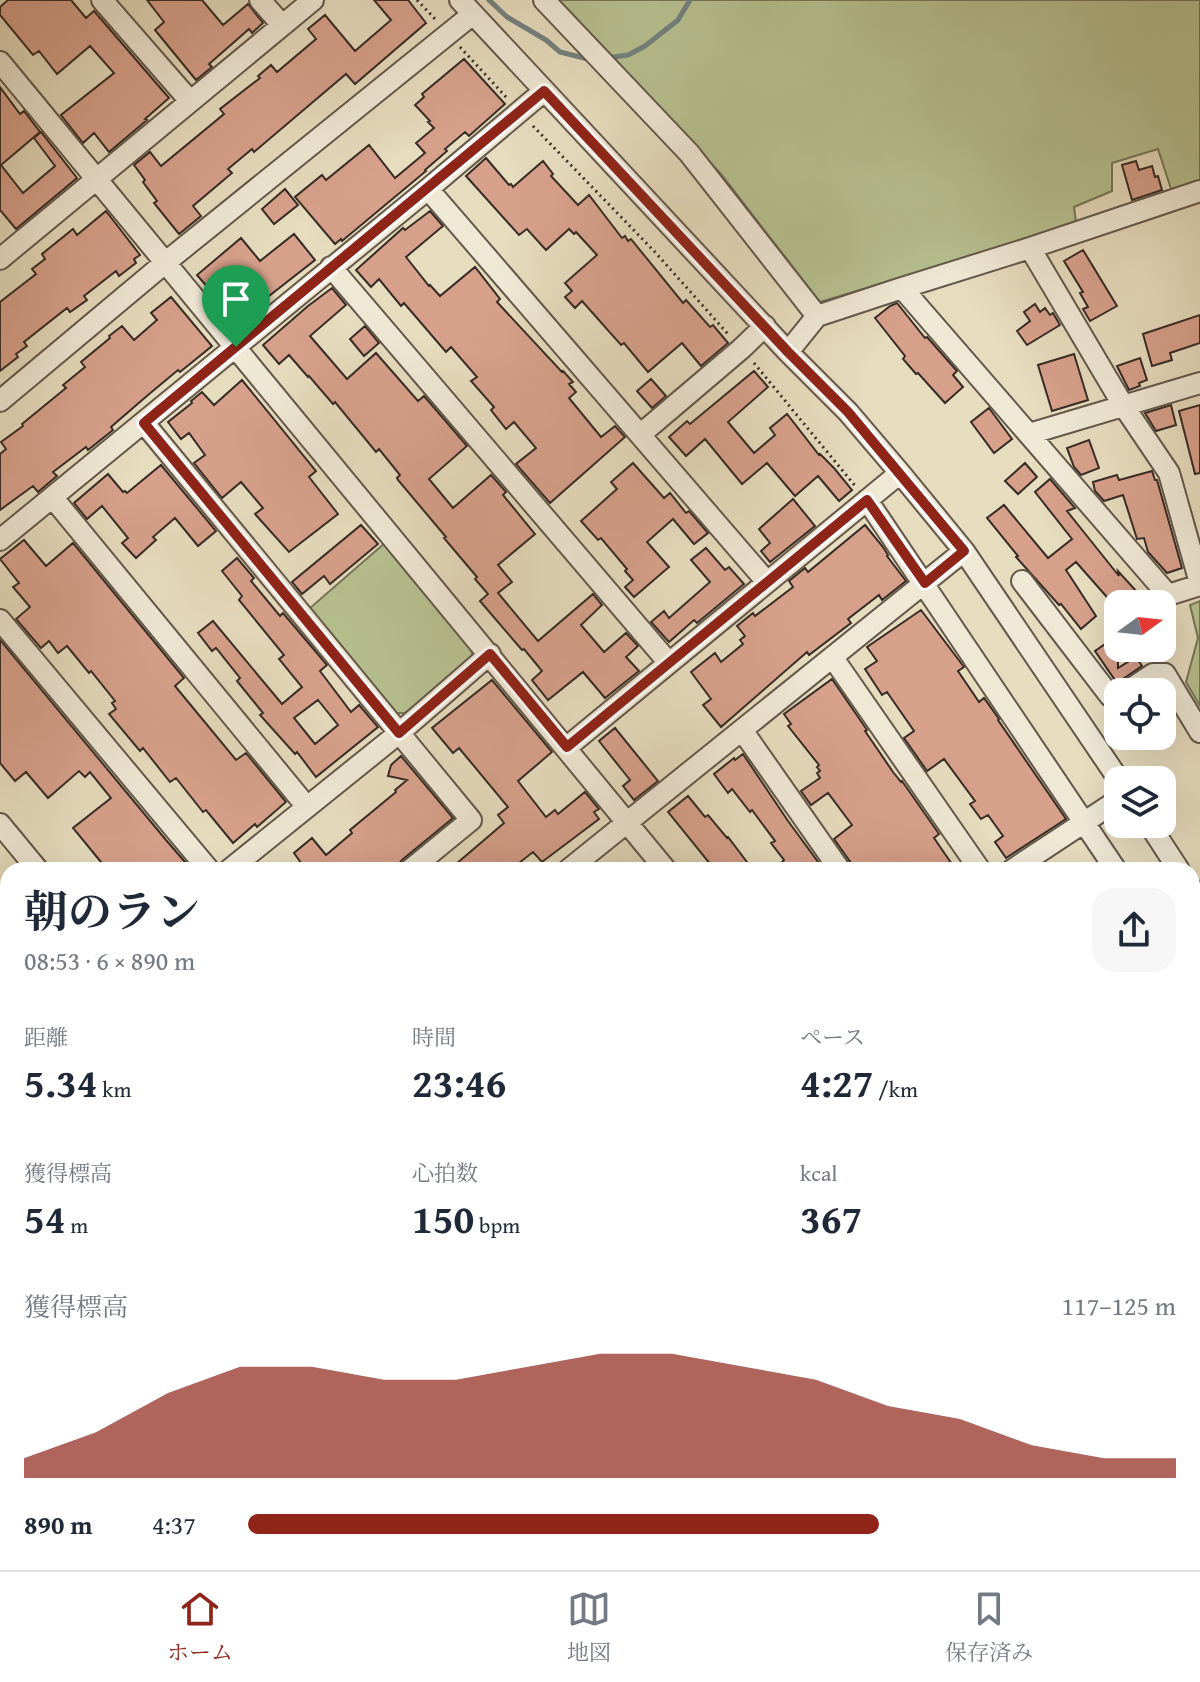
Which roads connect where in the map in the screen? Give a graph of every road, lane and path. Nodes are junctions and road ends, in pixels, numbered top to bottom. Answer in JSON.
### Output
{"nodes":[{"id":1,"x":102,"y":0,"type":"edge"},
{"id":2,"x":260,"y":0,"type":"edge"},
{"id":3,"x":313,"y":0,"type":"edge"},
{"id":4,"x":417,"y":0,"type":"edge"},
{"id":5,"x":544,"y":0,"type":"edge"},
{"id":6,"x":467,"y":7,"type":"edge"},
{"id":7,"x":282,"y":25,"type":"junction"},
{"id":8,"x":448,"y":33,"type":"junction"},
{"id":9,"x":0,"y":62,"type":"edge"},
{"id":10,"x":544,"y":91,"type":"junction"},
{"id":11,"x":190,"y":101,"type":"junction"},
{"id":12,"x":520,"y":112,"type":"junction"},
{"id":13,"x":97,"y":178,"type":"junction"},
{"id":14,"x":428,"y":189,"type":"junction"},
{"id":15,"x":1200,"y":191,"type":"edge"},
{"id":16,"x":1030,"y":248,"type":"junction"},
{"id":17,"x":1,"y":256,"type":"edge"},
{"id":18,"x":166,"y":262,"type":"junction"},
{"id":19,"x":331,"y":267,"type":"junction"},
{"id":20,"x":902,"y":288,"type":"junction"},
{"id":21,"x":817,"y":316,"type":"junction"},
{"id":22,"x":765,"y":326,"type":"junction"},
{"id":23,"x":236,"y":347,"type":"junction"},
{"id":24,"x":741,"y":349,"type":"junction"},
{"id":25,"x":788,"y":352,"type":"junction"},
{"id":26,"x":1200,"y":383,"type":"edge"},
{"id":27,"x":0,"y":401,"type":"edge"},
{"id":28,"x":1123,"y":405,"type":"junction"},
{"id":29,"x":144,"y":423,"type":"junction"},
{"id":30,"x":641,"y":434,"type":"junction"},
{"id":31,"x":1029,"y":434,"type":"junction"},
{"id":32,"x":900,"y":473,"type":"junction"},
{"id":33,"x":53,"y":498,"type":"junction"},
{"id":34,"x":867,"y":500,"type":"junction"},
{"id":35,"x":0,"y":540,"type":"edge"},
{"id":36,"x":964,"y":551,"type":"junction"},
{"id":37,"x":1022,"y":581,"type":"dead end"},
{"id":38,"x":767,"y":582,"type":"junction"},
{"id":39,"x":925,"y":583,"type":"junction"},
{"id":40,"x":1200,"y":584,"type":"edge"},
{"id":41,"x":0,"y":620,"type":"edge"},
{"id":42,"x":490,"y":654,"type":"junction"},
{"id":43,"x":833,"y":658,"type":"junction"},
{"id":44,"x":669,"y":663,"type":"junction"},
{"id":45,"x":1147,"y":678,"type":"edge"},
{"id":46,"x":1167,"y":678,"type":"edge"},
{"id":47,"x":1104,"y":688,"type":"edge"},
{"id":48,"x":1176,"y":692,"type":"edge"},
{"id":49,"x":742,"y":730,"type":"junction"},
{"id":50,"x":1200,"y":732,"type":"edge"},
{"id":51,"x":399,"y":733,"type":"junction"},
{"id":52,"x":567,"y":747,"type":"junction"},
{"id":53,"x":1110,"y":766,"type":"edge"},
{"id":54,"x":307,"y":807,"type":"junction"},
{"id":55,"x":1104,"y":809,"type":"edge"},
{"id":56,"x":1084,"y":822,"type":"junction"},
{"id":57,"x":628,"y":823,"type":"junction"},
{"id":58,"x":0,"y":824,"type":"edge"},
{"id":59,"x":1158,"y":838,"type":"edge"},
{"id":60,"x":31,"y":862,"type":"edge"},
{"id":61,"x":202,"y":862,"type":"edge"},
{"id":62,"x":239,"y":862,"type":"edge"},
{"id":63,"x":420,"y":862,"type":"edge"},
{"id":64,"x":578,"y":862,"type":"edge"},
{"id":65,"x":660,"y":862,"type":"edge"},
{"id":66,"x":834,"y":862,"type":"edge"},
{"id":67,"x":974,"y":862,"type":"edge"},
{"id":68,"x":1024,"y":862,"type":"edge"},
{"id":69,"x":1111,"y":862,"type":"edge"},
{"id":70,"x":1174,"y":862,"type":"edge"}],
"edges":[{"from":1,"to":11,"type":"street"},
{"from":2,"to":7,"type":"street"},
{"from":3,"to":7,"type":"street"},
{"from":4,"to":8,"type":"path"},
{"from":5,"to":21,"type":"street"},
{"from":6,"to":8,"type":"street"},
{"from":6,"to":10,"type":"street"},
{"from":7,"to":11,"type":"street"},
{"from":8,"to":12,"type":"path"},
{"from":8,"to":18,"type":"street"},
{"from":9,"to":13,"type":"street"},
{"from":10,"to":12,"type":"street"},
{"from":10,"to":22,"type":"street"},
{"from":11,"to":13,"type":"street"},
{"from":12,"to":14,"type":"street"},
{"from":12,"to":24,"type":"path"},
{"from":13,"to":17,"type":"street"},
{"from":13,"to":18,"type":"street"},
{"from":14,"to":19,"type":"street"},
{"from":14,"to":30,"type":"street"},
{"from":15,"to":16,"type":"street"},
{"from":16,"to":20,"type":"street"},
{"from":16,"to":28,"type":"street"},
{"from":18,"to":23,"type":"street"},
{"from":18,"to":27,"type":"street"},
{"from":19,"to":23,"type":"street"},
{"from":19,"to":44,"type":"street"},
{"from":20,"to":21,"type":"street"},
{"from":20,"to":31,"type":"street"},
{"from":21,"to":25,"type":"street"},
{"from":22,"to":24,"type":"street"},
{"from":22,"to":25,"type":"street"},
{"from":23,"to":29,"type":"street"},
{"from":23,"to":42,"type":"street"},
{"from":24,"to":30,"type":"street"},
{"from":24,"to":34,"type":"path"},
{"from":25,"to":32,"type":"street"},
{"from":26,"to":28,"type":"street"},
{"from":28,"to":31,"type":"street"},
{"from":28,"to":40,"type":"street"},
{"from":29,"to":33,"type":"street"},
{"from":29,"to":51,"type":"street"},
{"from":30,"to":38,"type":"street"},
{"from":31,"to":40,"type":"street"},
{"from":32,"to":34,"type":"street"},
{"from":32,"to":36,"type":"street"},
{"from":33,"to":35,"type":"street"},
{"from":33,"to":54,"type":"street"},
{"from":34,"to":38,"type":"street"},
{"from":34,"to":39,"type":"street"},
{"from":36,"to":39,"type":"street"},
{"from":36,"to":53,"type":"street"},
{"from":37,"to":47,"type":"street"},
{"from":38,"to":44,"type":"street"},
{"from":39,"to":43,"type":"street"},
{"from":39,"to":56,"type":"street"},
{"from":41,"to":61,"type":"street"},
{"from":42,"to":51,"type":"street"},
{"from":42,"to":52,"type":"street"},
{"from":43,"to":49,"type":"street"},
{"from":43,"to":67,"type":"street"},
{"from":44,"to":52,"type":"street"},
{"from":45,"to":46,"type":"street"},
{"from":48,"to":50,"type":"street"},
{"from":49,"to":57,"type":"street"},
{"from":49,"to":66,"type":"street"},
{"from":51,"to":54,"type":"street"},
{"from":51,"to":63,"type":"street"},
{"from":52,"to":57,"type":"street"},
{"from":54,"to":62,"type":"street"},
{"from":55,"to":56,"type":"street"},
{"from":56,"to":68,"type":"street"},
{"from":56,"to":69,"type":"street"},
{"from":57,"to":64,"type":"street"},
{"from":57,"to":65,"type":"street"},
{"from":58,"to":60,"type":"street"},
{"from":59,"to":70,"type":"street"}]}
